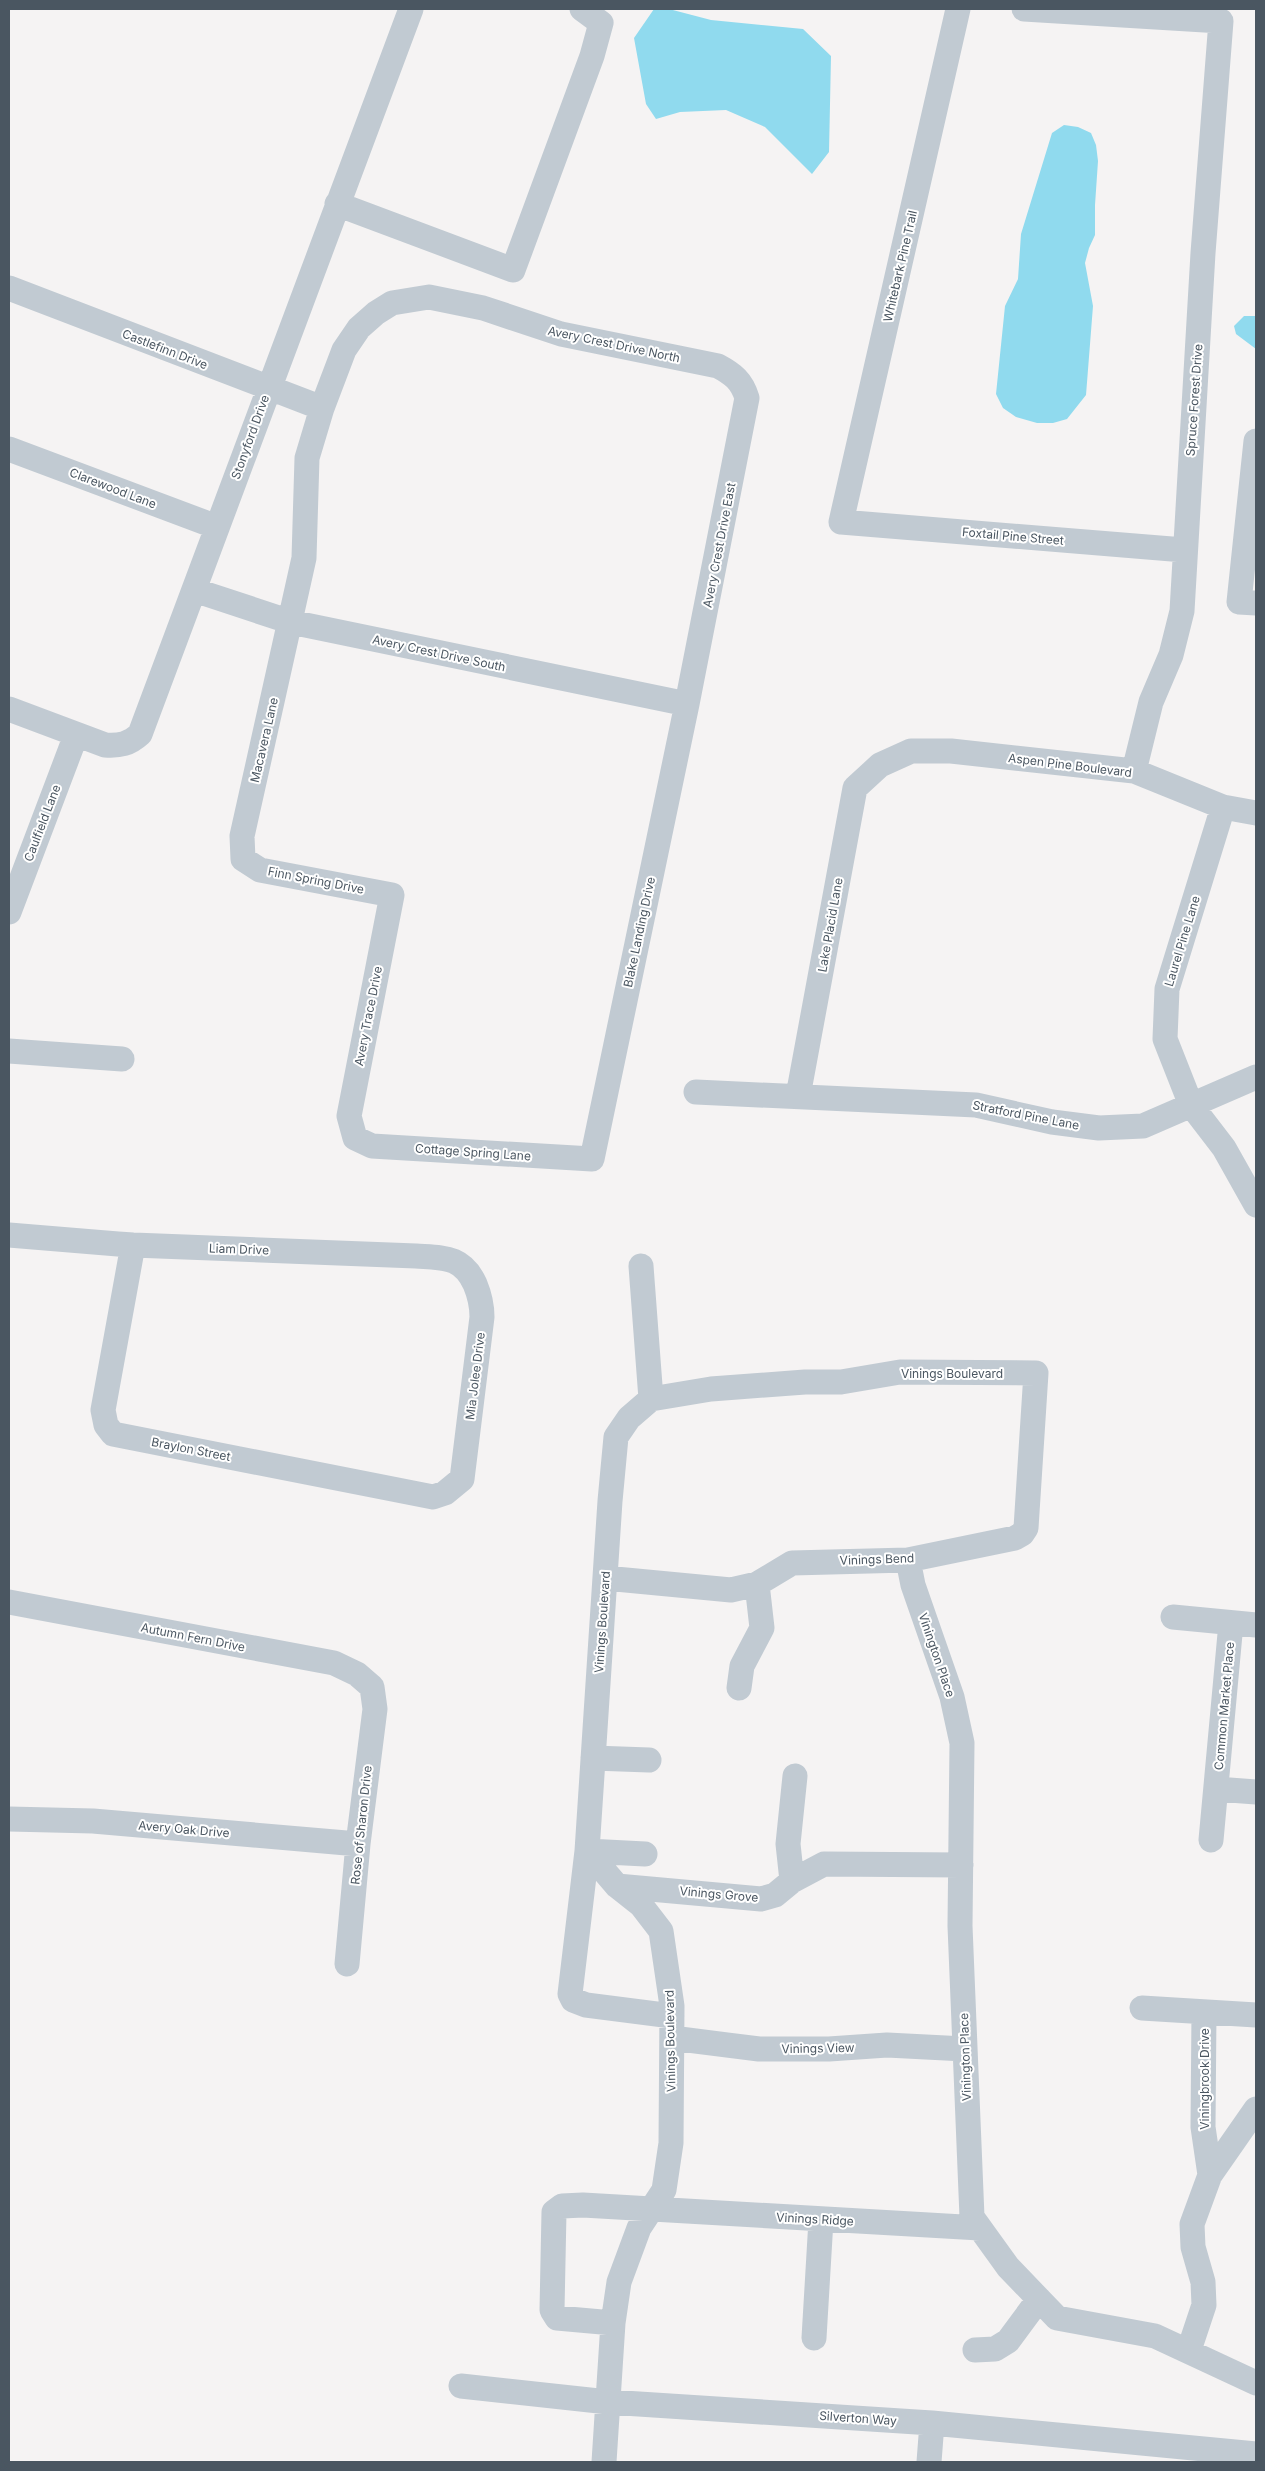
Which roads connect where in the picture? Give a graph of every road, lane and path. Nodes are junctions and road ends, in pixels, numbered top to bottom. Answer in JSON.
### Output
{"nodes":[{"id":1,"x":411,"y":9,"type":"edge"},
{"id":2,"x":582,"y":9,"type":"edge"},
{"id":3,"x":958,"y":9,"type":"edge"},
{"id":4,"x":1024,"y":9,"type":"edge"},
{"id":5,"x":337,"y":204,"type":"junction"},
{"id":6,"x":9,"y":288,"type":"edge"},
{"id":7,"x":392,"y":303,"type":"joint"},
{"id":8,"x":743,"y":386,"type":"joint"},
{"id":9,"x":268,"y":388,"type":"junction"},
{"id":10,"x":322,"y":408,"type":"junction"},
{"id":11,"x":1256,"y":441,"type":"edge"},
{"id":12,"x":9,"y":449,"type":"edge"},
{"id":13,"x":841,"y":522,"type":"joint"},
{"id":14,"x":217,"y":527,"type":"junction"},
{"id":15,"x":1184,"y":550,"type":"junction"},
{"id":16,"x":194,"y":590,"type":"junction"},
{"id":17,"x":1256,"y":603,"type":"edge"},
{"id":18,"x":291,"y":622,"type":"junction"},
{"id":19,"x":687,"y":704,"type":"junction"},
{"id":20,"x":9,"y":709,"type":"edge"},
{"id":21,"x":76,"y":735,"type":"junction"},
{"id":22,"x":880,"y":764,"type":"joint"},
{"id":23,"x":1134,"y":771,"type":"junction"},
{"id":24,"x":1223,"y":807,"type":"junction"},
{"id":25,"x":1256,"y":814,"type":"edge"},
{"id":26,"x":243,"y":859,"type":"joint"},
{"id":27,"x":392,"y":895,"type":"joint"},
{"id":28,"x":9,"y":912,"type":"edge"},
{"id":29,"x":9,"y":1051,"type":"edge"},
{"id":30,"x":122,"y":1059,"type":"dead end"},
{"id":31,"x":1256,"y":1077,"type":"edge"},
{"id":32,"x":696,"y":1092,"type":"dead end"},
{"id":33,"x":798,"y":1096,"type":"junction"},
{"id":34,"x":1191,"y":1105,"type":"junction"},
{"id":35,"x":355,"y":1138,"type":"joint"},
{"id":36,"x":592,"y":1159,"type":"joint"},
{"id":37,"x":1256,"y":1205,"type":"edge"},
{"id":38,"x":9,"y":1236,"type":"edge"},
{"id":39,"x":133,"y":1245,"type":"junction"},
{"id":40,"x":641,"y":1266,"type":"dead end"},
{"id":41,"x":467,"y":1268,"type":"joint"},
{"id":42,"x":1036,"y":1374,"type":"joint"},
{"id":43,"x":651,"y":1399,"type":"junction"},
{"id":44,"x":456,"y":1485,"type":"joint"},
{"id":45,"x":908,"y":1560,"type":"junction"},
{"id":46,"x":604,"y":1578,"type":"junction"},
{"id":47,"x":757,"y":1584,"type":"junction"},
{"id":48,"x":9,"y":1602,"type":"edge"},
{"id":49,"x":1173,"y":1617,"type":"dead end"},
{"id":50,"x":1231,"y":1623,"type":"junction"},
{"id":51,"x":1256,"y":1624,"type":"edge"},
{"id":52,"x":372,"y":1687,"type":"joint"},
{"id":53,"x":739,"y":1688,"type":"dead end"},
{"id":54,"x":593,"y":1758,"type":"junction"},
{"id":55,"x":649,"y":1760,"type":"dead end"},
{"id":56,"x":795,"y":1776,"type":"dead end"},
{"id":57,"x":1216,"y":1789,"type":"junction"},
{"id":58,"x":1256,"y":1792,"type":"edge"},
{"id":59,"x":9,"y":1819,"type":"edge"},
{"id":60,"x":1211,"y":1840,"type":"dead end"},
{"id":61,"x":358,"y":1844,"type":"junction"},
{"id":62,"x":587,"y":1851,"type":"junction"},
{"id":63,"x":645,"y":1854,"type":"dead end"},
{"id":64,"x":961,"y":1865,"type":"junction"},
{"id":65,"x":792,"y":1881,"type":"junction"},
{"id":66,"x":617,"y":1886,"type":"junction"},
{"id":67,"x":347,"y":1964,"type":"dead end"},
{"id":68,"x":1142,"y":2008,"type":"dead end"},
{"id":69,"x":1204,"y":2012,"type":"junction"},
{"id":70,"x":1256,"y":2015,"type":"edge"},
{"id":71,"x":672,"y":2027,"type":"junction"},
{"id":72,"x":965,"y":2049,"type":"junction"},
{"id":73,"x":1256,"y":2109,"type":"edge"},
{"id":74,"x":1210,"y":2175,"type":"junction"},
{"id":75,"x":651,"y":2210,"type":"junction"},
{"id":76,"x":821,"y":2220,"type":"junction"},
{"id":77,"x":980,"y":2228,"type":"junction"},
{"id":78,"x":1039,"y":2299,"type":"junction"},
{"id":79,"x":613,"y":2323,"type":"junction"},
{"id":80,"x":814,"y":2338,"type":"dead end"},
{"id":81,"x":975,"y":2350,"type":"dead end"},
{"id":82,"x":1189,"y":2350,"type":"junction"},
{"id":83,"x":1256,"y":2383,"type":"edge"},
{"id":84,"x":460,"y":2386,"type":"dead end"},
{"id":85,"x":608,"y":2402,"type":"junction"},
{"id":86,"x":932,"y":2423,"type":"junction"},
{"id":87,"x":1256,"y":2454,"type":"edge"},
{"id":88,"x":604,"y":2462,"type":"edge"},
{"id":89,"x":929,"y":2462,"type":"edge"}],
"edges":[{"from":1,"to":5,"type":"street","name":"Stonyford Drive"},
{"from":2,"to":5,"type":"street"},
{"from":3,"to":13,"type":"street","name":"Whitebark Pine Trail"},
{"from":4,"to":15,"type":"street","name":"Spruce Forest Drive"},
{"from":5,"to":9,"type":"street","name":"Stonyford Drive"},
{"from":6,"to":9,"type":"street","name":"Castlefinn Drive"},
{"from":7,"to":8,"type":"street","name":"Avery Crest Drive North"},
{"from":7,"to":10,"type":"street","name":"Macavera Lane"},
{"from":8,"to":19,"type":"street","name":"Avery Crest Drive East"},
{"from":9,"to":10,"type":"street","name":"Castlefinn Drive"},
{"from":9,"to":14,"type":"street","name":"Stonyford Drive"},
{"from":10,"to":18,"type":"street","name":"Macavera Lane"},
{"from":11,"to":17,"type":"street"},
{"from":12,"to":14,"type":"street","name":"Clarewood Lane"},
{"from":13,"to":15,"type":"street","name":"Foxtail Pine Street"},
{"from":14,"to":16,"type":"street","name":"Stonyford Drive"},
{"from":15,"to":23,"type":"street","name":"Spruce Forest Drive"},
{"from":16,"to":18,"type":"street","name":"Avery Crest Drive South"},
{"from":16,"to":21,"type":"street","name":"Stonyford Drive"},
{"from":18,"to":19,"type":"street","name":"Avery Crest Drive South"},
{"from":18,"to":26,"type":"street","name":"Macavera Lane"},
{"from":19,"to":36,"type":"street","name":"Blake Landing Drive"},
{"from":20,"to":21,"type":"street","name":"Stonyford Drive"},
{"from":21,"to":28,"type":"street","name":"Caulfield Lane"},
{"from":22,"to":23,"type":"street","name":"Aspen Pine Boulevard"},
{"from":22,"to":33,"type":"street","name":"Lake Placid Lane"},
{"from":23,"to":24,"type":"street","name":"Aspen Pine Boulevard"},
{"from":24,"to":25,"type":"street","name":"Aspen Pine Boulevard"},
{"from":24,"to":34,"type":"street","name":"Laurel Pine Lane"},
{"from":26,"to":27,"type":"street","name":"Finn Spring Drive"},
{"from":27,"to":35,"type":"street","name":"Avery Trace Drive"},
{"from":29,"to":30,"type":"street"},
{"from":31,"to":34,"type":"street","name":"Stratford Pine Lane"},
{"from":32,"to":33,"type":"street","name":"Stratford Pine Lane"},
{"from":33,"to":34,"type":"street","name":"Stratford Pine Lane"},
{"from":34,"to":37,"type":"street","name":"Laurel Pine Lane"},
{"from":35,"to":36,"type":"street","name":"Cottage Spring Lane"},
{"from":38,"to":39,"type":"street","name":"Liam Drive"},
{"from":39,"to":41,"type":"street","name":"Liam Drive"},
{"from":39,"to":44,"type":"street","name":"Braylon Street"},
{"from":40,"to":43,"type":"street"},
{"from":41,"to":44,"type":"street","name":"Mia Jolee Drive"},
{"from":42,"to":43,"type":"street","name":"Vinings Boulevard"},
{"from":42,"to":45,"type":"street","name":"Vinings Bend"},
{"from":43,"to":46,"type":"street","name":"Vinings Boulevard"},
{"from":45,"to":47,"type":"street","name":"Vinings Bend"},
{"from":45,"to":64,"type":"street","name":"Vinington Place"},
{"from":46,"to":47,"type":"street","name":"Vinings Bend"},
{"from":46,"to":54,"type":"street","name":"Vinings Boulevard"},
{"from":47,"to":53,"type":"street"},
{"from":48,"to":52,"type":"street","name":"Autumn Fern Drive"},
{"from":49,"to":50,"type":"street"},
{"from":50,"to":51,"type":"street"},
{"from":50,"to":57,"type":"street","name":"Common Market Place"},
{"from":52,"to":61,"type":"street","name":"Rose of Sharon Drive"},
{"from":54,"to":55,"type":"street"},
{"from":54,"to":62,"type":"street","name":"Vinings Boulevard"},
{"from":56,"to":65,"type":"street"},
{"from":57,"to":58,"type":"street","name":"Common Market Place"},
{"from":57,"to":60,"type":"street","name":"Common Market Place"},
{"from":59,"to":61,"type":"street","name":"Avery Oak Drive"},
{"from":61,"to":67,"type":"street","name":"Rose of Sharon Drive"},
{"from":62,"to":63,"type":"street"},
{"from":62,"to":66,"type":"street","name":"Vinings Boulevard"},
{"from":62,"to":71,"type":"street","name":"Vinings View"},
{"from":64,"to":65,"type":"street","name":"Vinings Grove"},
{"from":64,"to":72,"type":"street","name":"Vinington Place"},
{"from":65,"to":66,"type":"street","name":"Vinings Grove"},
{"from":66,"to":71,"type":"street","name":"Vinings Boulevard"},
{"from":68,"to":69,"type":"street"},
{"from":69,"to":70,"type":"street"},
{"from":69,"to":74,"type":"street","name":"Viningbrook Drive"},
{"from":71,"to":72,"type":"street","name":"Vinings View"},
{"from":71,"to":75,"type":"street","name":"Vinings Boulevard"},
{"from":72,"to":77,"type":"street","name":"Vinington Place"},
{"from":73,"to":74,"type":"street","name":"Viningbrook Drive"},
{"from":74,"to":82,"type":"street","name":"Viningbrook Drive"},
{"from":75,"to":76,"type":"street","name":"Vinings Ridge"},
{"from":75,"to":79,"type":"street","name":"Vinings Boulevard"},
{"from":75,"to":79,"type":"street"},
{"from":76,"to":77,"type":"street","name":"Vinings Ridge"},
{"from":76,"to":80,"type":"street"},
{"from":77,"to":78,"type":"street","name":"Vinington Place"},
{"from":78,"to":81,"type":"street"},
{"from":78,"to":82,"type":"street","name":"Vinington Place"},
{"from":79,"to":85,"type":"street","name":"Vinings Boulevard"},
{"from":82,"to":83,"type":"street","name":"Vinington Place"},
{"from":84,"to":85,"type":"street","name":"Silverton Way"},
{"from":85,"to":86,"type":"street","name":"Silverton Way"},
{"from":85,"to":88,"type":"street","name":"Vinings Boulevard"},
{"from":86,"to":87,"type":"street","name":"Silverton Way"},
{"from":86,"to":89,"type":"street"}]}
